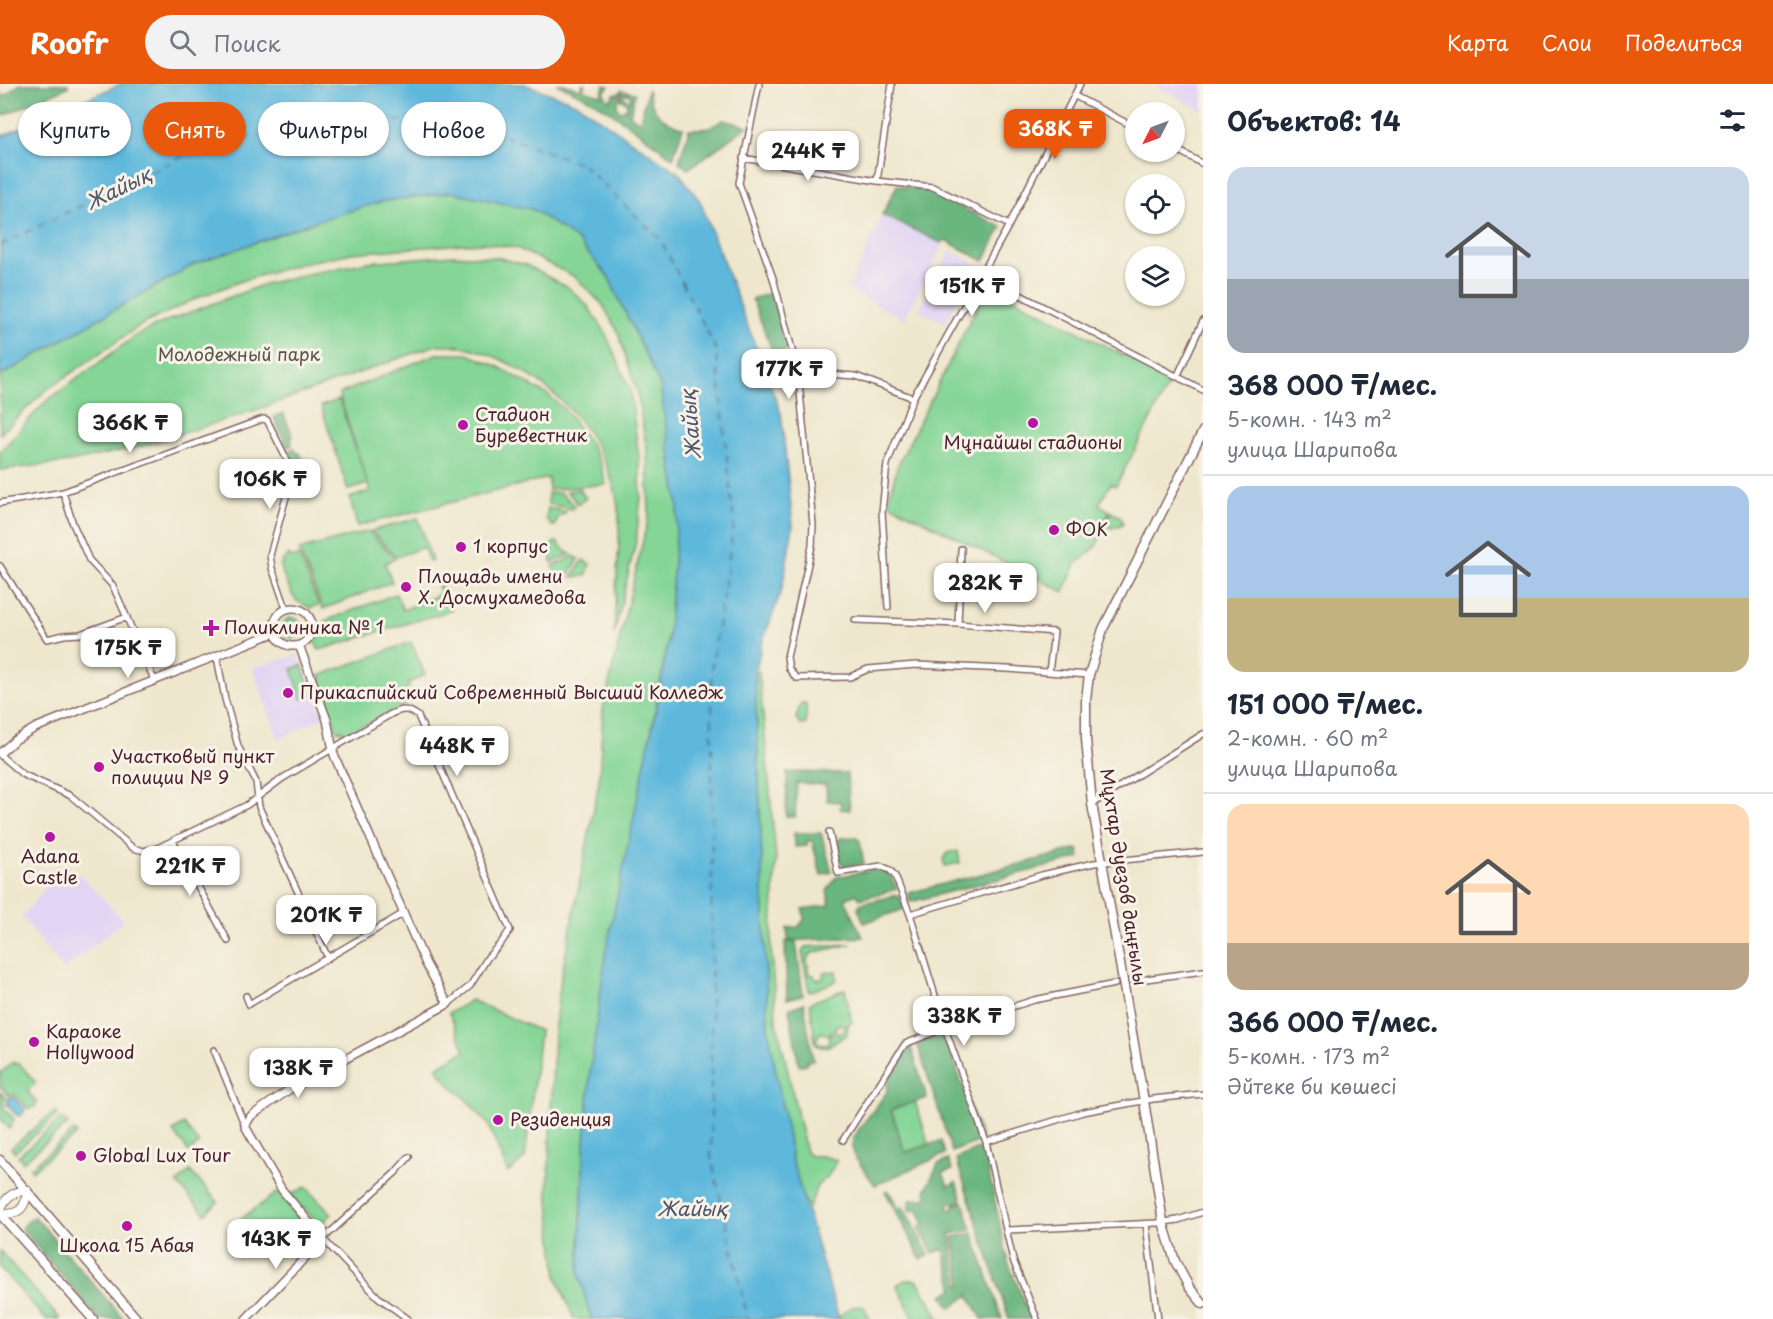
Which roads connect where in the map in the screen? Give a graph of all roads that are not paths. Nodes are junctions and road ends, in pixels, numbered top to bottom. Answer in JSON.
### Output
{"nodes":[{"id":1,"x":759,"y":84,"type":"edge"},
{"id":2,"x":892,"y":84,"type":"edge"},
{"id":3,"x":1080,"y":84,"type":"edge"},
{"id":4,"x":1075,"y":96,"type":"junction"},
{"id":5,"x":1125,"y":122,"type":"edge"},
{"id":6,"x":1185,"y":154,"type":"edge"},
{"id":7,"x":743,"y":158,"type":"junction"},
{"id":8,"x":1203,"y":164,"type":"edge"},
{"id":9,"x":877,"y":181,"type":"junction"},
{"id":10,"x":1009,"y":225,"type":"junction"},
{"id":11,"x":982,"y":275,"type":"junction"},
{"id":12,"x":1203,"y":321,"type":"edge"},
{"id":13,"x":798,"y":372,"type":"junction"},
{"id":14,"x":1177,"y":377,"type":"junction"},
{"id":15,"x":1203,"y":390,"type":"edge"},
{"id":16,"x":913,"y":398,"type":"junction"},
{"id":17,"x":1203,"y":431,"type":"edge"},
{"id":18,"x":63,"y":492,"type":"junction"},
{"id":19,"x":0,"y":503,"type":"edge"},
{"id":20,"x":961,"y":549,"type":"dead end"},
{"id":21,"x":0,"y":566,"type":"edge"},
{"id":22,"x":888,"y":607,"type":"dead end"},
{"id":23,"x":286,"y":608,"type":"junction"},
{"id":24,"x":127,"y":617,"type":"junction"},
{"id":25,"x":855,"y":620,"type":"dead end"},
{"id":26,"x":958,"y":624,"type":"junction"},
{"id":27,"x":274,"y":633,"type":"junction"},
{"id":28,"x":299,"y":645,"type":"junction"},
{"id":29,"x":217,"y":657,"type":"junction"},
{"id":30,"x":1049,"y":672,"type":"junction"},
{"id":31,"x":1089,"y":675,"type":"junction"},
{"id":32,"x":155,"y":682,"type":"junction"},
{"id":33,"x":1203,"y":734,"type":"edge"},
{"id":34,"x":334,"y":749,"type":"junction"},
{"id":35,"x":0,"y":754,"type":"edge"},
{"id":36,"x":258,"y":798,"type":"junction"},
{"id":37,"x":1092,"y":804,"type":"junction"},
{"id":38,"x":829,"y":832,"type":"dead end"},
{"id":39,"x":173,"y":841,"type":"junction"},
{"id":40,"x":1203,"y":852,"type":"edge"},
{"id":41,"x":1102,"y":862,"type":"junction"},
{"id":42,"x":404,"y":913,"type":"junction"},
{"id":43,"x":910,"y":914,"type":"junction"},
{"id":44,"x":228,"y":941,"type":"dead end"},
{"id":45,"x":328,"y":958,"type":"junction"},
{"id":46,"x":1203,"y":971,"type":"edge"},
{"id":47,"x":1131,"y":981,"type":"dead end"},
{"id":48,"x":1115,"y":984,"type":"dead end"},
{"id":49,"x":246,"y":996,"type":"dead end"},
{"id":50,"x":448,"y":1004,"type":"junction"},
{"id":51,"x":945,"y":1028,"type":"junction"},
{"id":52,"x":214,"y":1050,"type":"dead end"},
{"id":53,"x":1203,"y":1094,"type":"edge"},
{"id":54,"x":1144,"y":1101,"type":"junction"},
{"id":55,"x":245,"y":1125,"type":"junction"},
{"id":56,"x":843,"y":1140,"type":"dead end"},
{"id":57,"x":986,"y":1142,"type":"junction"},
{"id":58,"x":409,"y":1157,"type":"dead end"},
{"id":59,"x":0,"y":1160,"type":"edge"},
{"id":60,"x":0,"y":1174,"type":"edge"},
{"id":61,"x":27,"y":1190,"type":"junction"},
{"id":62,"x":1203,"y":1212,"type":"edge"},
{"id":63,"x":0,"y":1214,"type":"edge"},
{"id":64,"x":1163,"y":1222,"type":"junction"},
{"id":65,"x":1146,"y":1224,"type":"junction"},
{"id":66,"x":1008,"y":1230,"type":"junction"},
{"id":67,"x":323,"y":1239,"type":"junction"},
{"id":68,"x":1203,"y":1304,"type":"edge"},
{"id":69,"x":93,"y":1319,"type":"edge"},
{"id":70,"x":137,"y":1319,"type":"edge"},
{"id":71,"x":246,"y":1319,"type":"edge"},
{"id":72,"x":408,"y":1319,"type":"edge"},
{"id":73,"x":1037,"y":1319,"type":"edge"},
{"id":74,"x":1158,"y":1319,"type":"edge"}],
"edges":[{"from":1,"to":7,"type":"street"},
{"from":2,"to":9,"type":"street"},
{"from":3,"to":4,"type":"street"},
{"from":4,"to":5,"type":"street"},
{"from":4,"to":10,"type":"street"},
{"from":6,"to":8,"type":"street"},
{"from":7,"to":9,"type":"street"},
{"from":7,"to":13,"type":"street"},
{"from":9,"to":10,"type":"street"},
{"from":10,"to":11,"type":"street"},
{"from":11,"to":14,"type":"street"},
{"from":11,"to":16,"type":"street"},
{"from":12,"to":14,"type":"street"},
{"from":13,"to":16,"type":"street"},
{"from":13,"to":30,"type":"street"},
{"from":14,"to":15,"type":"street"},
{"from":16,"to":22,"type":"street"},
{"from":17,"to":31,"type":"main road","name":"Мұхтар Әуезов даңғылы"},
{"from":18,"to":19,"type":"street"},
{"from":18,"to":23,"type":"street"},
{"from":18,"to":24,"type":"street"},
{"from":20,"to":26,"type":"street"},
{"from":21,"to":24,"type":"street"},
{"from":23,"to":27,"type":"street"},
{"from":23,"to":28,"type":"street"},
{"from":24,"to":32,"type":"street"},
{"from":25,"to":26,"type":"street"},
{"from":26,"to":30,"type":"street"},
{"from":27,"to":28,"type":"street"},
{"from":27,"to":29,"type":"street"},
{"from":28,"to":34,"type":"street"},
{"from":29,"to":32,"type":"street"},
{"from":29,"to":36,"type":"street"},
{"from":30,"to":31,"type":"street"},
{"from":31,"to":37,"type":"main road","name":"Мұхтар Әуезов даңғылы"},
{"from":32,"to":35,"type":"street"},
{"from":33,"to":37,"type":"street"},
{"from":34,"to":36,"type":"street"},
{"from":34,"to":42,"type":"street"},
{"from":34,"to":50,"type":"street"},
{"from":35,"to":39,"type":"street"},
{"from":36,"to":39,"type":"street"},
{"from":36,"to":45,"type":"street"},
{"from":37,"to":41,"type":"main road","name":"Мұхтар Әуезов даңғылы"},
{"from":38,"to":43,"type":"street"},
{"from":39,"to":44,"type":"street"},
{"from":40,"to":41,"type":"street"},
{"from":41,"to":43,"type":"street"},
{"from":41,"to":54,"type":"main road","name":"Мұхтар Әуезов даңғылы"},
{"from":42,"to":45,"type":"street"},
{"from":42,"to":50,"type":"street"},
{"from":43,"to":51,"type":"street"},
{"from":45,"to":49,"type":"street"},
{"from":46,"to":47,"type":"street"},
{"from":48,"to":51,"type":"street"},
{"from":50,"to":55,"type":"street"},
{"from":51,"to":56,"type":"street"},
{"from":51,"to":57,"type":"street"},
{"from":52,"to":55,"type":"street"},
{"from":53,"to":54,"type":"street"},
{"from":54,"to":57,"type":"street"},
{"from":54,"to":64,"type":"main road","name":"Мұхтар Әуезов даңғылы"},
{"from":55,"to":67,"type":"street"},
{"from":57,"to":66,"type":"street"},
{"from":58,"to":67,"type":"street"},
{"from":59,"to":60,"type":"main road"},
{"from":59,"to":61,"type":"main road"},
{"from":61,"to":63,"type":"main road"},
{"from":61,"to":63,"type":"main road"},
{"from":61,"to":70,"type":"main road"},
{"from":62,"to":64,"type":"street"},
{"from":63,"to":69,"type":"main road"},
{"from":64,"to":65,"type":"street"},
{"from":64,"to":68,"type":"main road","name":"Мұхтар Әуезов даңғылы"},
{"from":65,"to":66,"type":"street"},
{"from":65,"to":74,"type":"street"},
{"from":66,"to":73,"type":"street"},
{"from":67,"to":71,"type":"street"},
{"from":67,"to":72,"type":"street"}]}
